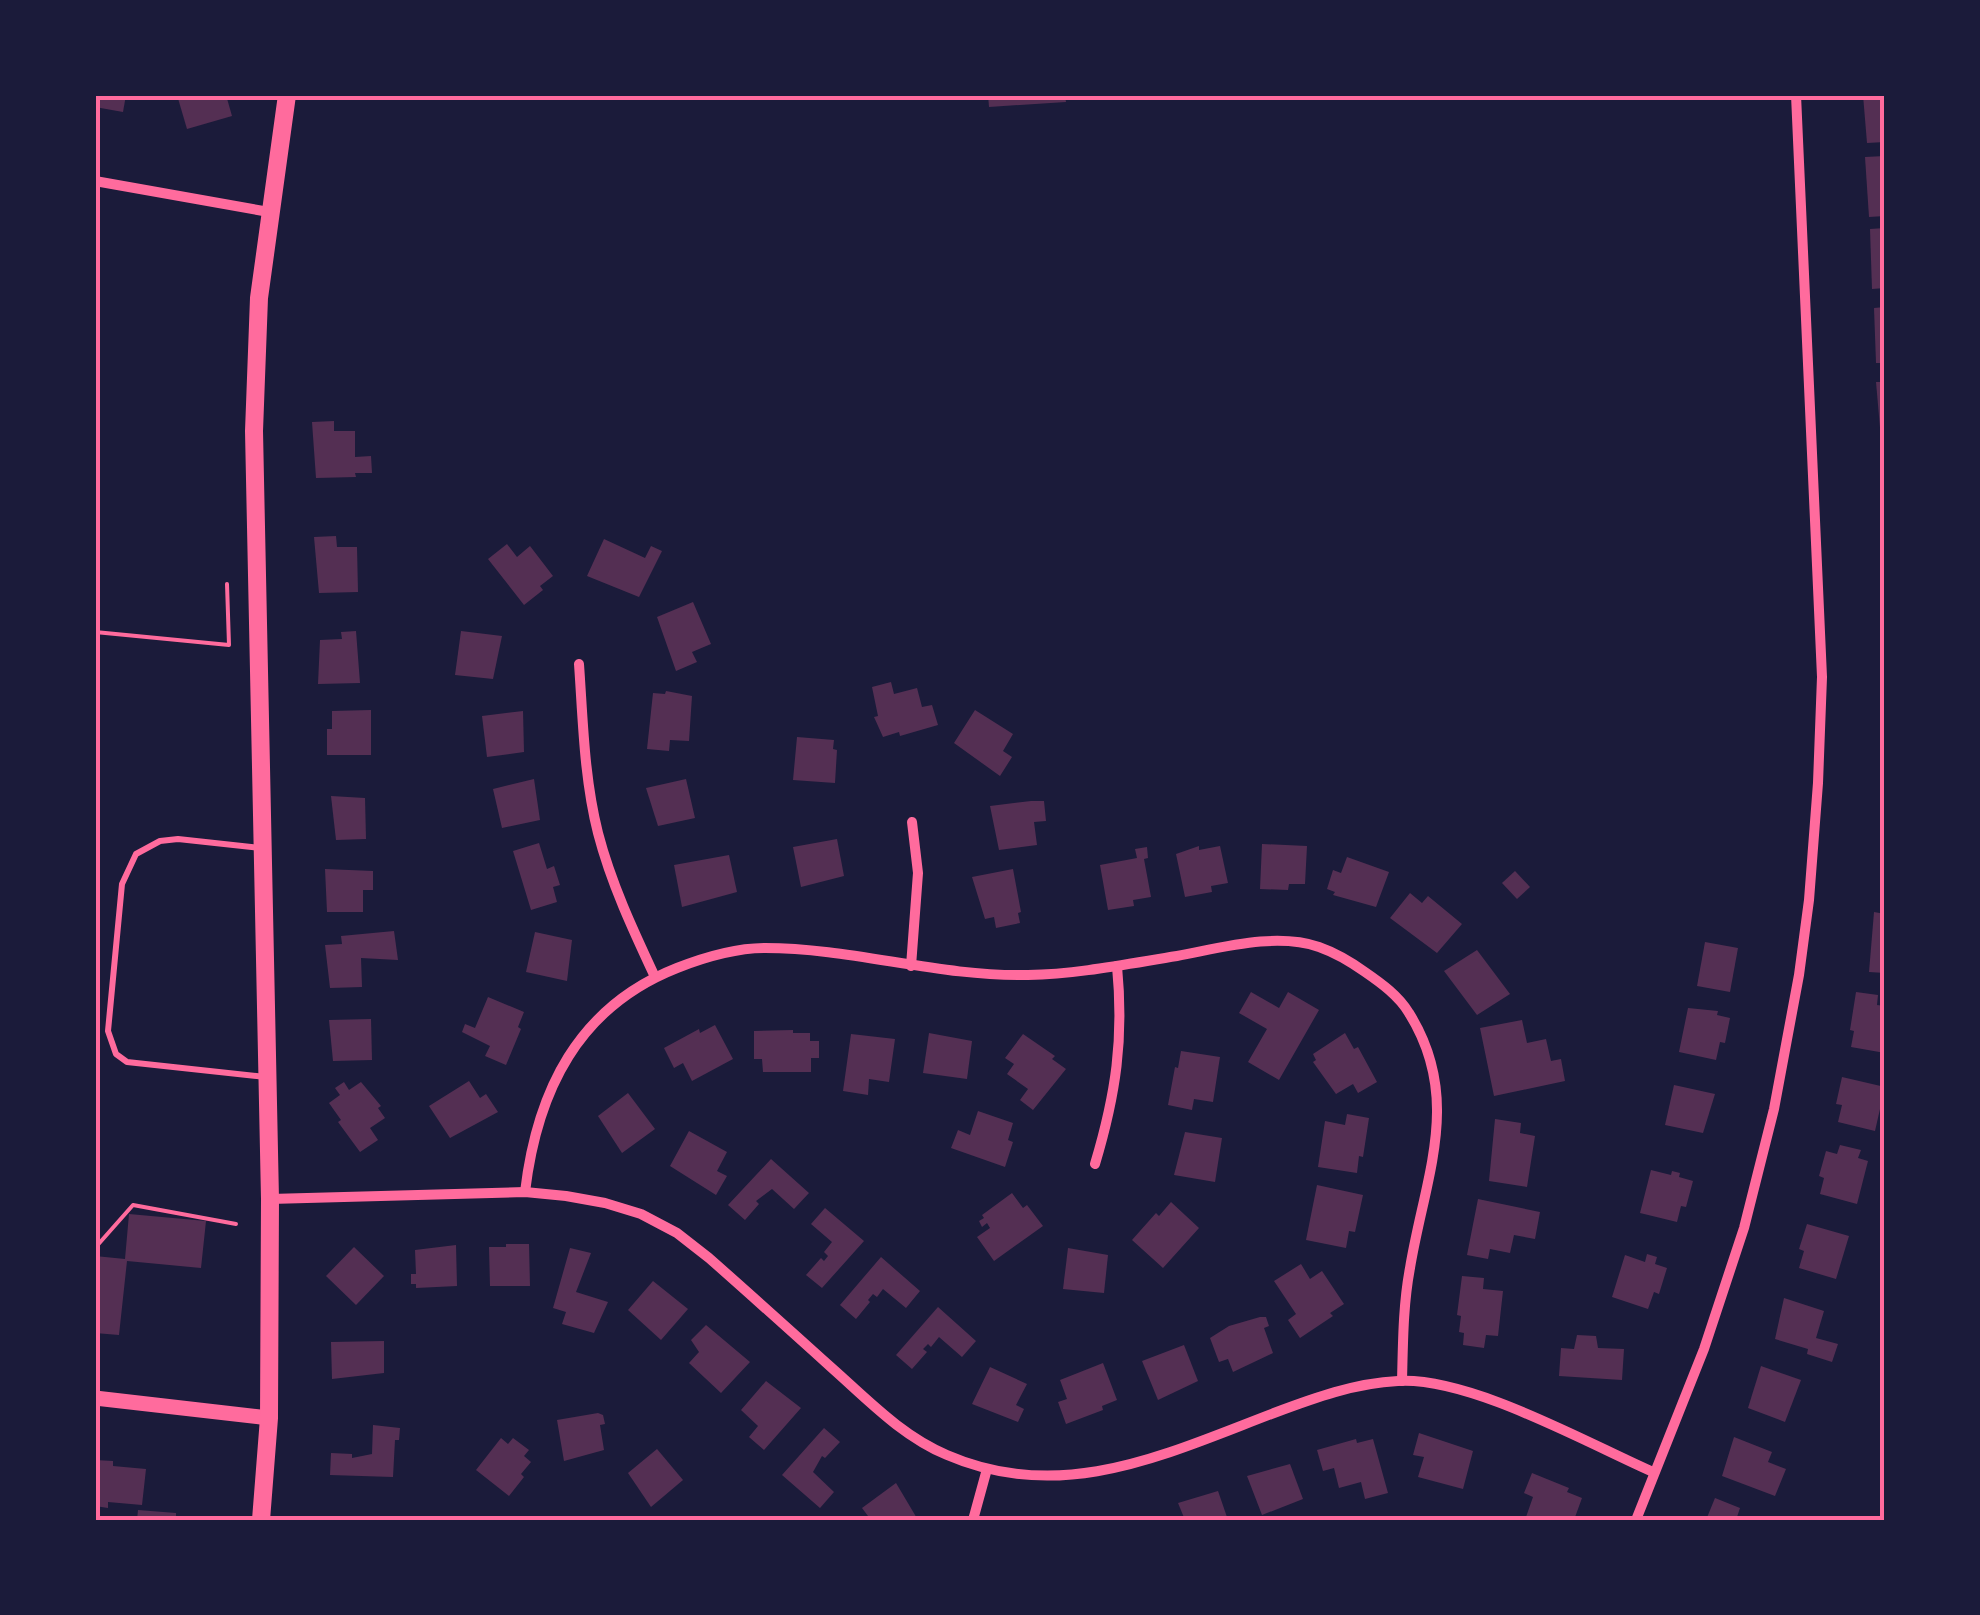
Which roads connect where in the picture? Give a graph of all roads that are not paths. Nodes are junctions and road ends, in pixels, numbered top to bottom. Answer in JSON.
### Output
{"nodes":[{"id":1,"x":286,"y":95,"type":"edge"},
{"id":2,"x":1796,"y":95,"type":"edge"},
{"id":3,"x":95,"y":180,"type":"edge"},
{"id":4,"x":269,"y":212,"type":"junction"},
{"id":5,"x":579,"y":664,"type":"dead end"},
{"id":6,"x":912,"y":822,"type":"dead end"},
{"id":7,"x":262,"y":848,"type":"junction"},
{"id":8,"x":911,"y":966,"type":"junction"},
{"id":9,"x":1117,"y":966,"type":"junction"},
{"id":10,"x":655,"y":977,"type":"junction"},
{"id":11,"x":267,"y":1077,"type":"junction"},
{"id":12,"x":1096,"y":1164,"type":"dead end"},
{"id":13,"x":525,"y":1192,"type":"junction"},
{"id":14,"x":270,"y":1198,"type":"junction"},
{"id":15,"x":1402,"y":1381,"type":"junction"},
{"id":16,"x":95,"y":1398,"type":"edge"},
{"id":17,"x":268,"y":1418,"type":"junction"},
{"id":18,"x":987,"y":1469,"type":"junction"},
{"id":19,"x":1653,"y":1472,"type":"junction"},
{"id":20,"x":261,"y":1520,"type":"edge"},
{"id":21,"x":973,"y":1520,"type":"edge"},
{"id":22,"x":1636,"y":1520,"type":"edge"}],
"edges":[{"from":1,"to":4,"type":"main road"},
{"from":2,"to":19,"type":"street"},
{"from":3,"to":4,"type":"street"},
{"from":4,"to":7,"type":"main road"},
{"from":5,"to":10,"type":"street"},
{"from":6,"to":8,"type":"street"},
{"from":7,"to":11,"type":"main road"},
{"from":7,"to":11,"type":"lane"},
{"from":8,"to":9,"type":"street"},
{"from":8,"to":10,"type":"street"},
{"from":9,"to":12,"type":"street"},
{"from":9,"to":15,"type":"street"},
{"from":10,"to":13,"type":"street"},
{"from":11,"to":14,"type":"main road"},
{"from":13,"to":14,"type":"street"},
{"from":13,"to":18,"type":"street"},
{"from":14,"to":17,"type":"main road"},
{"from":15,"to":18,"type":"street"},
{"from":15,"to":19,"type":"street"},
{"from":16,"to":17,"type":"street"},
{"from":17,"to":20,"type":"main road"},
{"from":18,"to":21,"type":"street"},
{"from":19,"to":22,"type":"street"}]}
